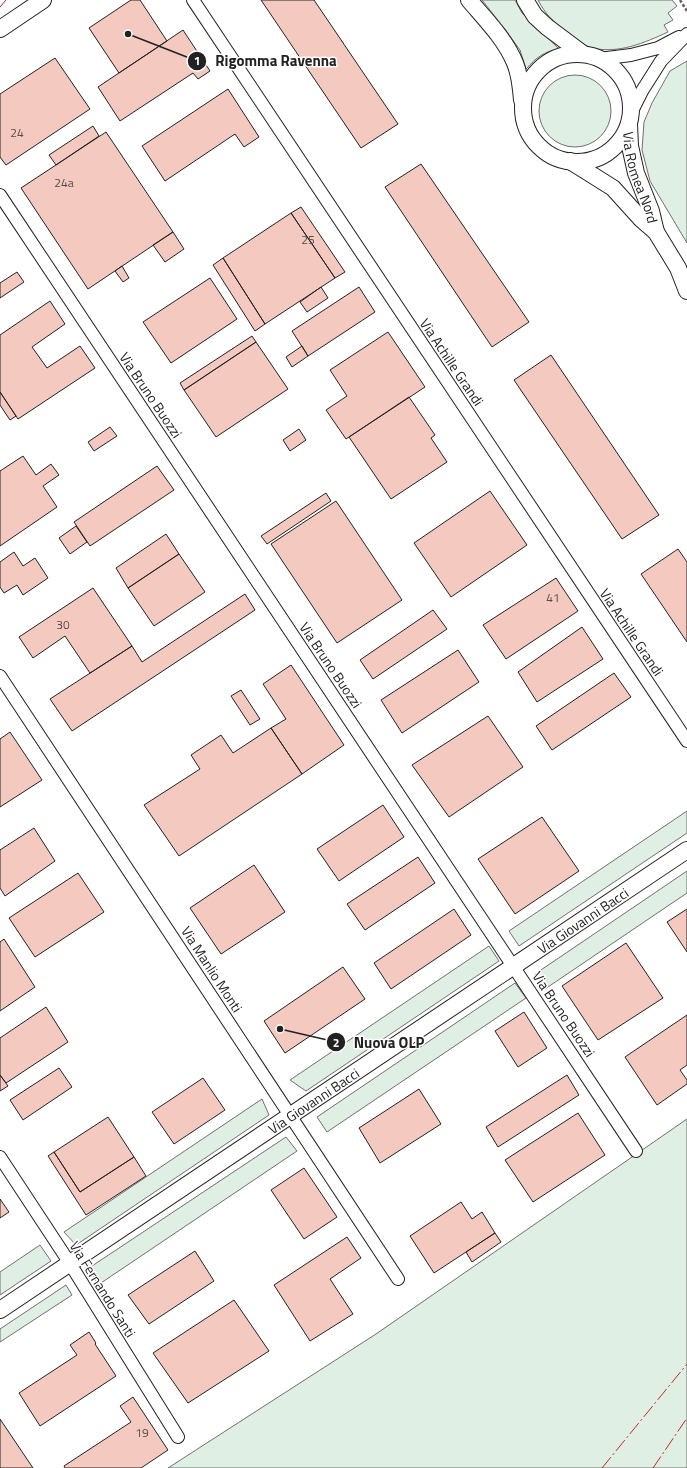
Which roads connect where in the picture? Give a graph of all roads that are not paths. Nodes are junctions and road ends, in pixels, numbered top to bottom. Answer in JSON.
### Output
{"nodes":[{"id":1,"x":43,"y":0,"type":"edge"},
{"id":2,"x":193,"y":0,"type":"edge"},
{"id":3,"x":469,"y":0,"type":"edge"},
{"id":4,"x":525,"y":0,"type":"edge"},
{"id":5,"x":0,"y":29,"type":"edge"},
{"id":6,"x":687,"y":34,"type":"edge"},
{"id":7,"x":583,"y":54,"type":"junction"},
{"id":8,"x":599,"y":59,"type":"junction"},
{"id":9,"x":523,"y":105,"type":"junction"},
{"id":10,"x":629,"y":119,"type":"junction"},
{"id":11,"x":570,"y":161,"type":"junction"},
{"id":12,"x":0,"y":195,"type":"edge"},
{"id":13,"x":656,"y":232,"type":"junction"},
{"id":14,"x":687,"y":291,"type":"edge"},
{"id":15,"x":0,"y":676,"type":"edge"},
{"id":16,"x":687,"y":742,"type":"edge"},
{"id":17,"x":687,"y":850,"type":"edge"},
{"id":18,"x":513,"y":966,"type":"junction"},
{"id":19,"x":290,"y":1115,"type":"junction"},
{"id":20,"x":636,"y":1151,"type":"dead end"},
{"id":21,"x":0,"y":1158,"type":"edge"},
{"id":22,"x":69,"y":1262,"type":"junction"},
{"id":23,"x":398,"y":1279,"type":"dead end"},
{"id":24,"x":0,"y":1310,"type":"edge"},
{"id":25,"x":178,"y":1437,"type":"dead end"}],
"edges":[{"from":1,"to":5,"type":"main road"},
{"from":2,"to":16,"type":"street","name":"Via Achille Grandi"},
{"from":3,"to":9,"type":"main road"},
{"from":4,"to":7,"type":"main road"},
{"from":6,"to":8,"type":"street"},
{"from":6,"to":10,"type":"street"},
{"from":7,"to":8,"type":"main road"},
{"from":7,"to":9,"type":"main road"},
{"from":8,"to":10,"type":"main road"},
{"from":9,"to":11,"type":"main road"},
{"from":10,"to":11,"type":"main road"},
{"from":10,"to":13,"type":"main road","name":"Via Romea Nord"},
{"from":11,"to":13,"type":"main road","name":"Via Romea Nord"},
{"from":12,"to":18,"type":"street","name":"Via Bruno Buozzi"},
{"from":13,"to":14,"type":"main road","name":"Via Romea Nord"},
{"from":15,"to":19,"type":"street","name":"Via Manlio Monti"},
{"from":17,"to":18,"type":"main road","name":"Via Giovanni Bacci"},
{"from":18,"to":19,"type":"main road","name":"Via Giovanni Bacci"},
{"from":18,"to":20,"type":"street","name":"Via Bruno Buozzi"},
{"from":19,"to":22,"type":"main road","name":"Via Giovanni Bacci"},
{"from":19,"to":23,"type":"street","name":"Via Manlio Monti"},
{"from":21,"to":22,"type":"street","name":"Via Fernando Santi"},
{"from":22,"to":24,"type":"main road","name":"Via Giovanni Bacci"},
{"from":22,"to":25,"type":"street","name":"Via Fernando Santi"}]}
